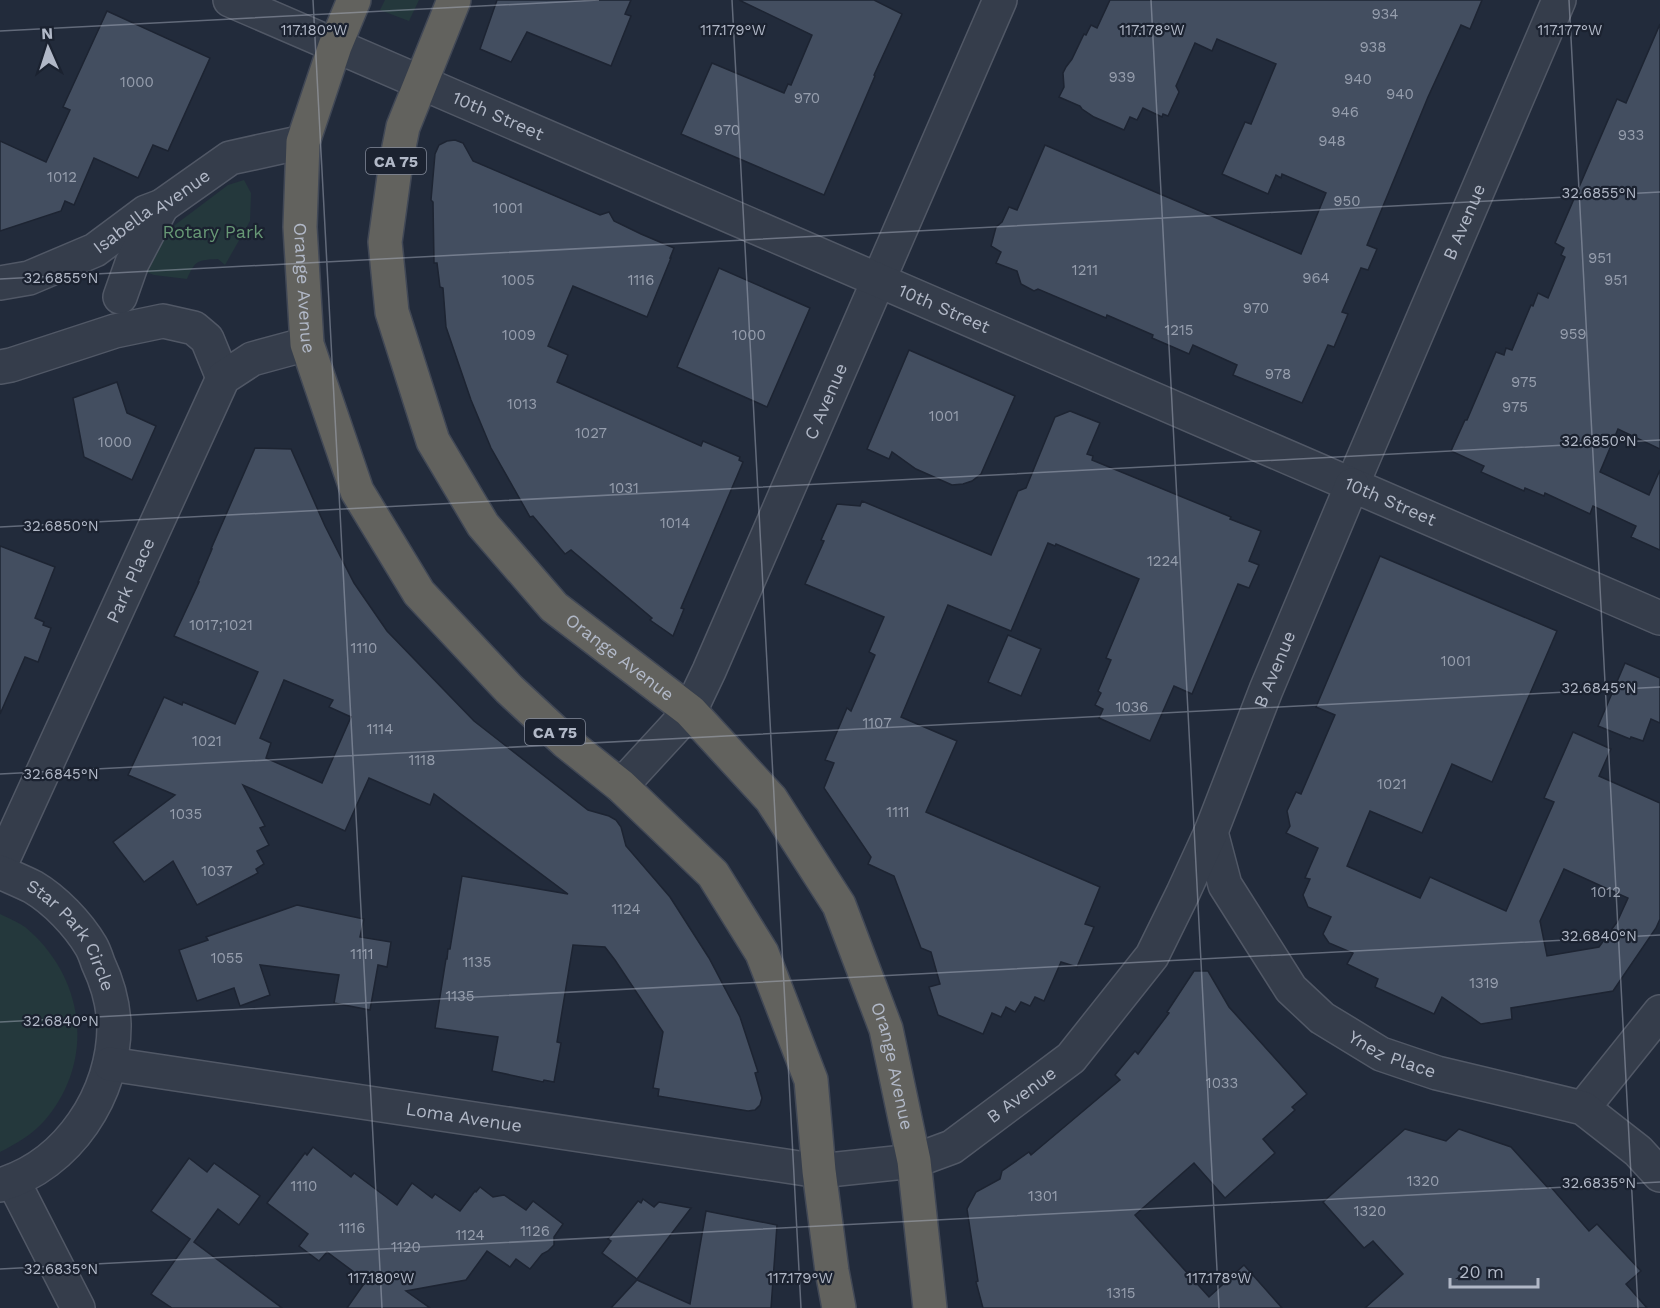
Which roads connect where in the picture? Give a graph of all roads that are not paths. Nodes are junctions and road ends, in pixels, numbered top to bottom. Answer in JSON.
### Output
{"nodes":[{"id":1,"x":230,"y":0,"type":"edge"},
{"id":2,"x":354,"y":0,"type":"edge"},
{"id":3,"x":454,"y":0,"type":"edge"},
{"id":4,"x":1000,"y":0,"type":"edge"},
{"id":5,"x":1559,"y":0,"type":"edge"},
{"id":6,"x":335,"y":46,"type":"junction"},
{"id":7,"x":420,"y":82,"type":"junction"},
{"id":8,"x":303,"y":142,"type":"junction"},
{"id":9,"x":162,"y":206,"type":"junction"},
{"id":10,"x":95,"y":250,"type":"junction"},
{"id":11,"x":879,"y":280,"type":"junction"},
{"id":12,"x":0,"y":284,"type":"edge"},
{"id":13,"x":120,"y":297,"type":"junction"},
{"id":14,"x":115,"y":331,"type":"junction"},
{"id":15,"x":307,"y":344,"type":"junction"},
{"id":16,"x":0,"y":367,"type":"edge"},
{"id":17,"x":223,"y":378,"type":"junction"},
{"id":18,"x":1352,"y":485,"type":"junction"},
{"id":19,"x":1660,"y":618,"type":"edge"},
{"id":20,"x":690,"y":711,"type":"junction"},
{"id":21,"x":621,"y":786,"type":"junction"},
{"id":22,"x":1211,"y":832,"type":"junction"},
{"id":23,"x":0,"y":866,"type":"edge"},
{"id":24,"x":0,"y":872,"type":"edge"},
{"id":25,"x":1660,"y":1012,"type":"edge"},
{"id":26,"x":110,"y":1064,"type":"junction"},
{"id":27,"x":1583,"y":1108,"type":"junction"},
{"id":28,"x":914,"y":1161,"type":"junction"},
{"id":29,"x":819,"y":1171,"type":"junction"},
{"id":30,"x":1660,"y":1175,"type":"edge"},
{"id":31,"x":7,"y":1183,"type":"edge"},
{"id":32,"x":78,"y":1308,"type":"edge"},
{"id":33,"x":839,"y":1308,"type":"edge"},
{"id":34,"x":930,"y":1308,"type":"edge"}],
"edges":[{"from":1,"to":6,"type":"street","name":"10th Street"},
{"from":2,"to":6,"type":"highway","name":"Orange Avenue","number":"CA 75"},
{"from":3,"to":7,"type":"highway","name":"Orange Avenue","number":"CA 75"},
{"from":4,"to":11,"type":"street","name":"C Avenue"},
{"from":5,"to":18,"type":"street","name":"B Avenue"},
{"from":6,"to":7,"type":"street","name":"10th Street"},
{"from":6,"to":8,"type":"highway","name":"Orange Avenue","number":"CA 75"},
{"from":7,"to":11,"type":"street","name":"10th Street"},
{"from":7,"to":20,"type":"highway","name":"Orange Avenue","number":"CA 75"},
{"from":8,"to":9,"type":"street","name":"Isabella Avenue"},
{"from":8,"to":15,"type":"highway","name":"Orange Avenue","number":"CA 75"},
{"from":9,"to":10,"type":"street","name":"Isabella Avenue"},
{"from":9,"to":13,"type":"street"},
{"from":10,"to":12,"type":"street","name":"Isabella Avenue"},
{"from":10,"to":13,"type":"street"},
{"from":11,"to":18,"type":"street","name":"10th Street"},
{"from":11,"to":20,"type":"street","name":"C Avenue"},
{"from":13,"to":14,"type":"street"},
{"from":14,"to":16,"type":"street"},
{"from":14,"to":17,"type":"street"},
{"from":15,"to":17,"type":"street"},
{"from":15,"to":21,"type":"highway","name":"Orange Avenue","number":"CA 75"},
{"from":17,"to":23,"type":"street","name":"Park Place"},
{"from":18,"to":19,"type":"street","name":"10th Street"},
{"from":18,"to":22,"type":"street","name":"B Avenue"},
{"from":20,"to":21,"type":"street","name":"C Avenue"},
{"from":20,"to":28,"type":"highway","name":"Orange Avenue","number":"CA 75"},
{"from":21,"to":29,"type":"highway","name":"Orange Avenue","number":"CA 75"},
{"from":22,"to":27,"type":"street","name":"Ynez Place"},
{"from":22,"to":28,"type":"street","name":"B Avenue"},
{"from":24,"to":26,"type":"street","name":"Star Park Circle"},
{"from":25,"to":27,"type":"street"},
{"from":26,"to":29,"type":"street","name":"Loma Avenue"},
{"from":26,"to":31,"type":"street","name":"Star Park Circle"},
{"from":27,"to":30,"type":"street","name":"Ynez Place"},
{"from":28,"to":29,"type":"street","name":"B Avenue"},
{"from":28,"to":34,"type":"highway","name":"Orange Avenue","number":"CA 75"},
{"from":29,"to":33,"type":"highway","name":"Orange Avenue","number":"CA 75"},
{"from":31,"to":32,"type":"street"}]}
